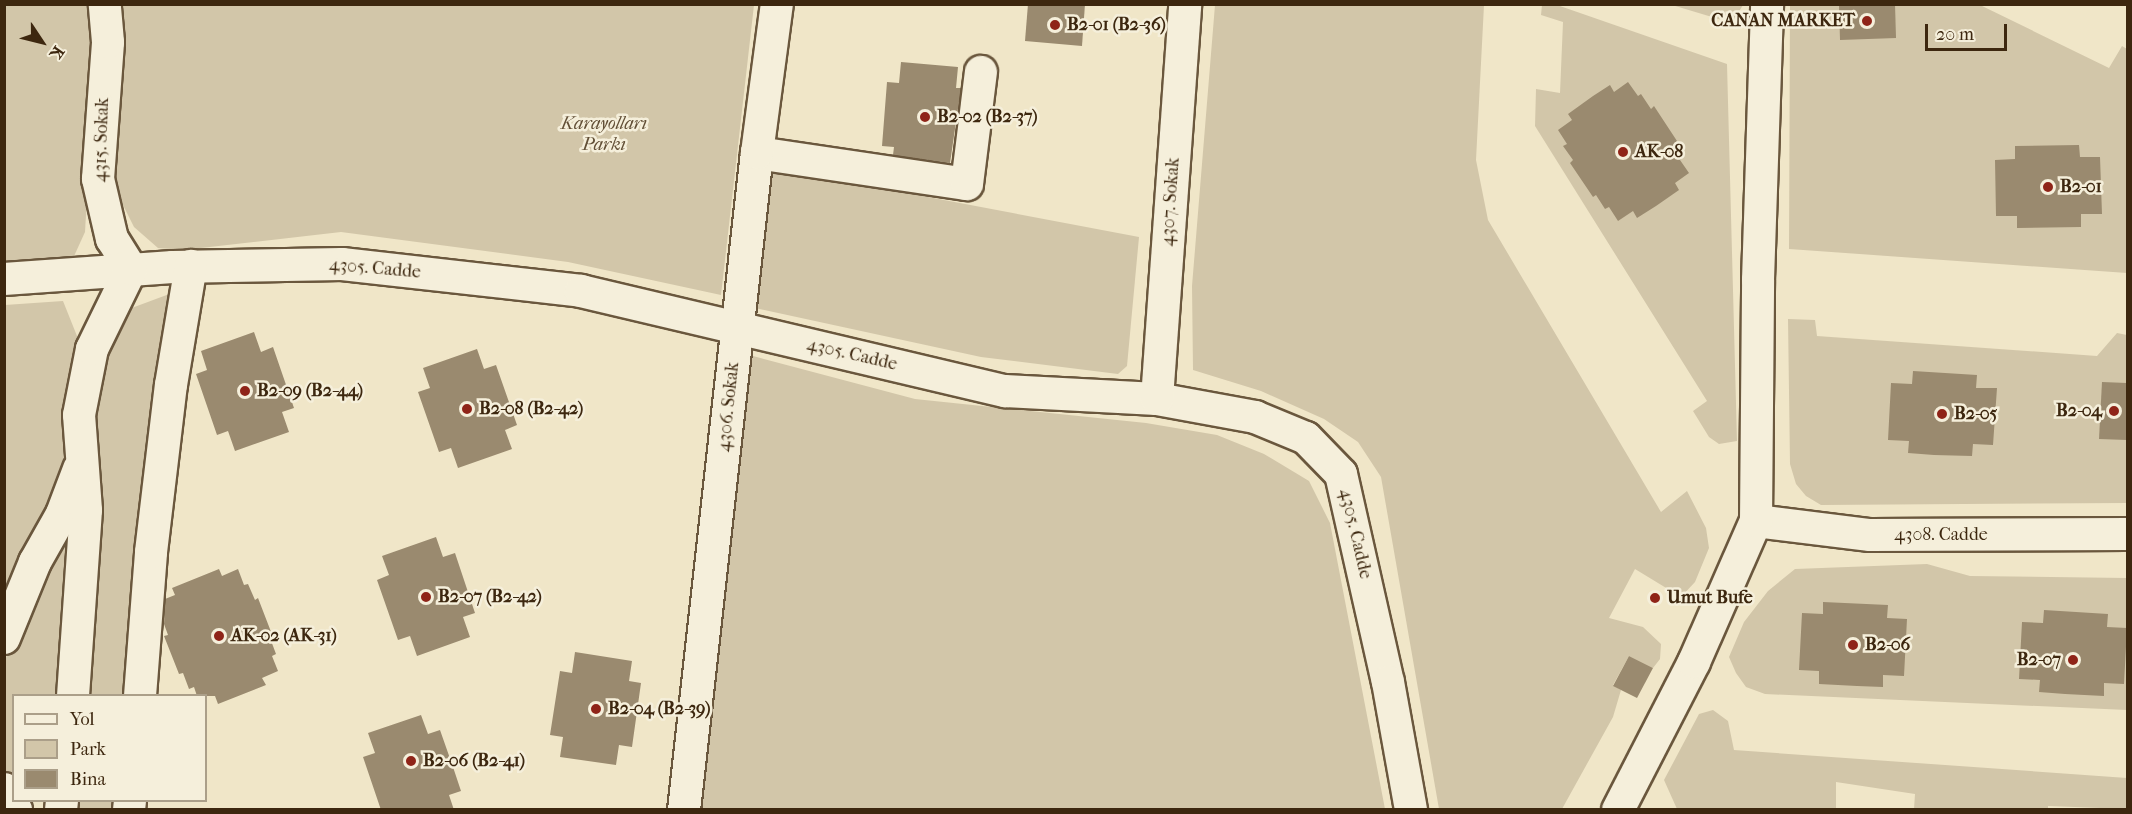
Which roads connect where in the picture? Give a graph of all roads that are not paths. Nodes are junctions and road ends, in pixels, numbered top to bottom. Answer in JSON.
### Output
{"nodes":[{"id":1,"x":105,"y":4,"type":"edge"},
{"id":2,"x":777,"y":4,"type":"edge"},
{"id":3,"x":1185,"y":4,"type":"edge"},
{"id":4,"x":1767,"y":4,"type":"edge"},
{"id":5,"x":981,"y":72,"type":"dead end"},
{"id":6,"x":757,"y":153,"type":"junction"},
{"id":7,"x":191,"y":266,"type":"junction"},
{"id":8,"x":131,"y":269,"type":"junction"},
{"id":9,"x":4,"y":279,"type":"edge"},
{"id":10,"x":737,"y":329,"type":"junction"},
{"id":11,"x":1157,"y":399,"type":"junction"},
{"id":12,"x":81,"y":462,"type":"junction"},
{"id":13,"x":1756,"y":520,"type":"junction"},
{"id":14,"x":2127,"y":534,"type":"edge"},
{"id":15,"x":4,"y":638,"type":"edge"},
{"id":16,"x":73,"y":694,"type":"edge"},
{"id":17,"x":140,"y":694,"type":"edge"},
{"id":18,"x":4,"y":789,"type":"edge"},
{"id":19,"x":16,"y":810,"type":"edge"},
{"id":20,"x":684,"y":810,"type":"edge"},
{"id":21,"x":1411,"y":810,"type":"edge"},
{"id":22,"x":1618,"y":810,"type":"edge"}],
"edges":[{"from":1,"to":8,"type":"street","name":"4315. Sokak"},
{"from":2,"to":6,"type":"street","name":"4306. Sokak"},
{"from":3,"to":11,"type":"street","name":"4307. Sokak"},
{"from":4,"to":13,"type":"street"},
{"from":5,"to":6,"type":"street"},
{"from":6,"to":10,"type":"street","name":"4306. Sokak"},
{"from":7,"to":8,"type":"street","name":"4305. Cadde"},
{"from":7,"to":10,"type":"street","name":"4305. Cadde"},
{"from":7,"to":17,"type":"street"},
{"from":8,"to":9,"type":"street","name":"4305. Cadde"},
{"from":8,"to":12,"type":"street"},
{"from":10,"to":11,"type":"street","name":"4305. Cadde"},
{"from":10,"to":20,"type":"street","name":"4306. Sokak"},
{"from":11,"to":21,"type":"street","name":"4305. Cadde"},
{"from":12,"to":15,"type":"street"},
{"from":12,"to":16,"type":"street"},
{"from":13,"to":14,"type":"street","name":"4308. Cadde"},
{"from":13,"to":22,"type":"street"},
{"from":18,"to":19,"type":"street"}]}
